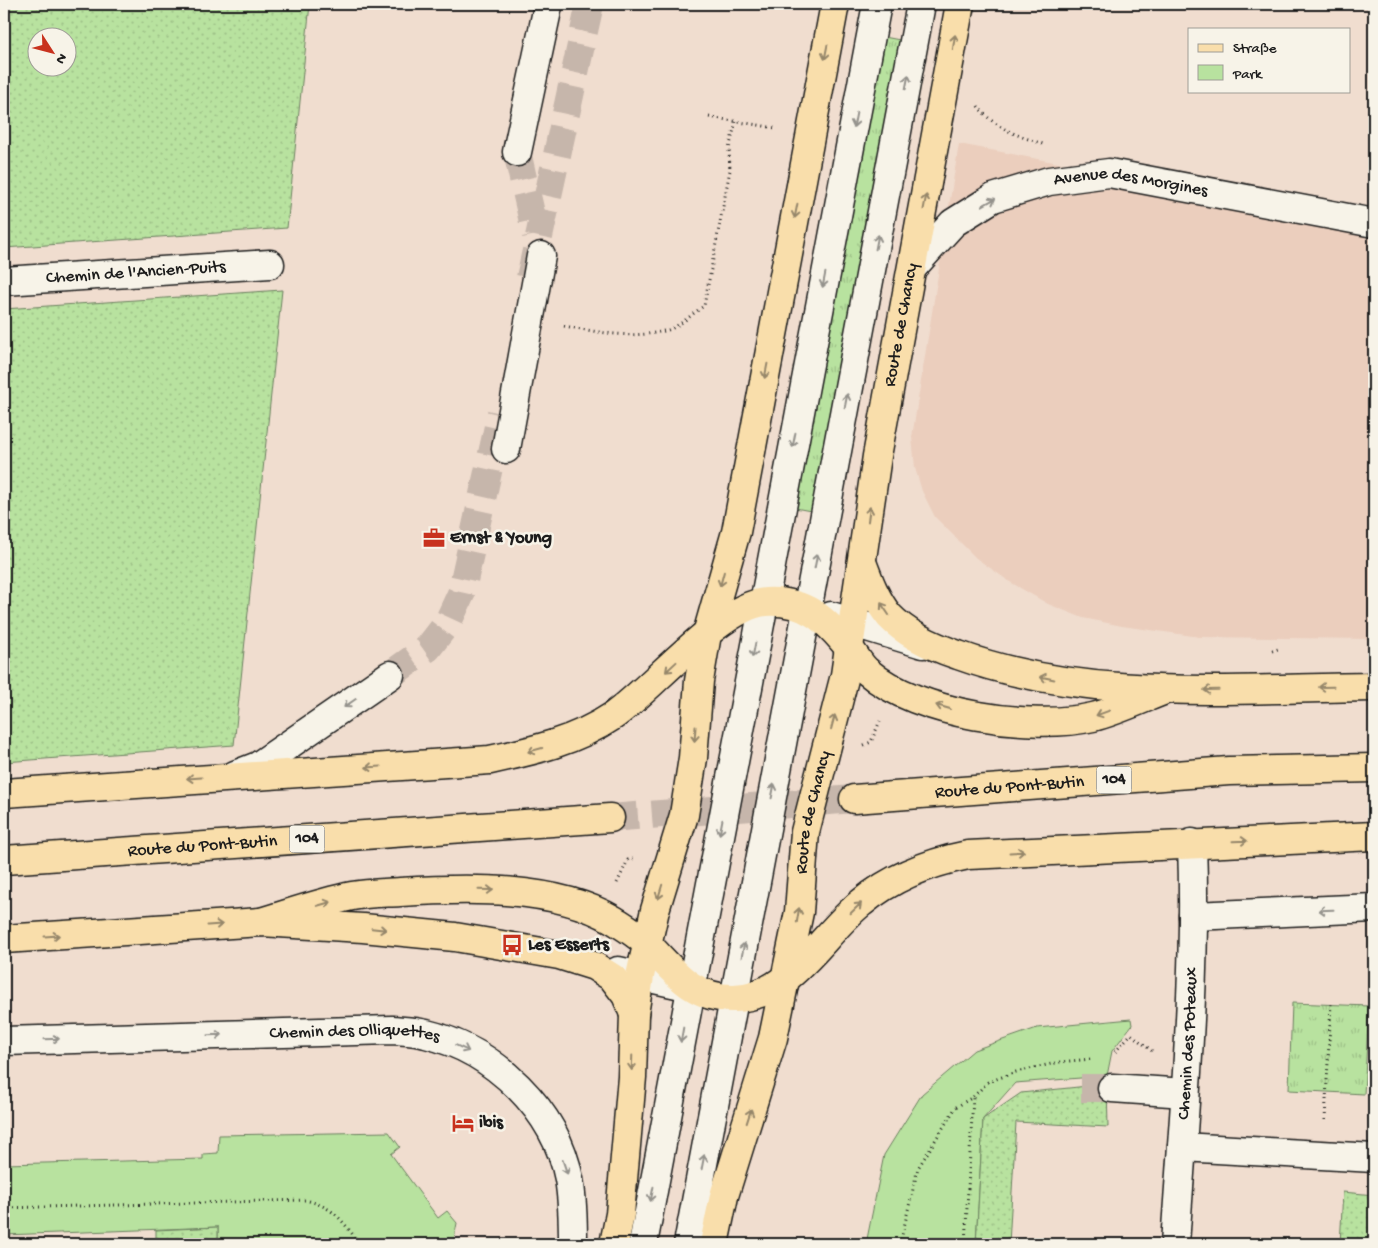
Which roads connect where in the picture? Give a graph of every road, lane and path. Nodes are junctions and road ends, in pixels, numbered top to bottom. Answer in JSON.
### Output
{"nodes":[{"id":1,"x":835,"y":4,"type":"edge"},
{"id":2,"x":877,"y":4,"type":"edge"},
{"id":3,"x":921,"y":4,"type":"edge"},
{"id":4,"x":960,"y":4,"type":"edge"},
{"id":5,"x":548,"y":6,"type":"dead end"},
{"id":6,"x":950,"y":66,"type":"junction"},
{"id":7,"x":709,"y":117,"type":"dead end"},
{"id":8,"x":736,"y":121,"type":"junction"},
{"id":9,"x":784,"y":130,"type":"dead end"},
{"id":10,"x":1046,"y":145,"type":"dead end"},
{"id":11,"x":517,"y":152,"type":"tunnel mouth"},
{"id":12,"x":1374,"y":223,"type":"edge"},
{"id":13,"x":541,"y":256,"type":"tunnel mouth"},
{"id":14,"x":270,"y":264,"type":"dead end"},
{"id":15,"x":913,"y":267,"type":"junction"},
{"id":16,"x":4,"y":281,"type":"edge"},
{"id":17,"x":530,"y":319,"type":"junction"},
{"id":18,"x":506,"y":450,"type":"dead end"},
{"id":19,"x":862,"y":562,"type":"junction"},
{"id":20,"x":763,"y":602,"type":"junction"},
{"id":21,"x":808,"y":609,"type":"junction"},
{"id":22,"x":707,"y":634,"type":"junction"},
{"id":23,"x":851,"y":635,"type":"junction"},
{"id":24,"x":937,"y":648,"type":"junction"},
{"id":25,"x":390,"y":675,"type":"tunnel mouth"},
{"id":26,"x":1374,"y":687,"type":"edge"},
{"id":27,"x":1165,"y":690,"type":"junction"},
{"id":28,"x":1374,"y":768,"type":"edge"},
{"id":29,"x":235,"y":775,"type":"junction"},
{"id":30,"x":4,"y":793,"type":"edge"},
{"id":31,"x":854,"y":799,"type":"tunnel mouth"},
{"id":32,"x":610,"y":818,"type":"tunnel mouth"},
{"id":33,"x":1374,"y":836,"type":"edge"},
{"id":34,"x":1192,"y":843,"type":"junction"},
{"id":35,"x":4,"y":860,"type":"edge"},
{"id":36,"x":1374,"y":908,"type":"edge"},
{"id":37,"x":1193,"y":916,"type":"junction"},
{"id":38,"x":261,"y":922,"type":"junction"},
{"id":39,"x":4,"y":939,"type":"edge"},
{"id":40,"x":646,"y":943,"type":"junction"},
{"id":41,"x":594,"y":966,"type":"junction"},
{"id":42,"x":640,"y":976,"type":"junction"},
{"id":43,"x":784,"y":980,"type":"junction"},
{"id":44,"x":691,"y":987,"type":"junction"},
{"id":45,"x":734,"y":998,"type":"junction"},
{"id":46,"x":1330,"y":1004,"type":"dead end"},
{"id":47,"x":634,"y":1014,"type":"junction"},
{"id":48,"x":4,"y":1041,"type":"edge"},
{"id":49,"x":1111,"y":1056,"type":"dead end"},
{"id":50,"x":1159,"y":1056,"type":"dead end"},
{"id":51,"x":1094,"y":1058,"type":"dead end"},
{"id":52,"x":1112,"y":1088,"type":"tunnel mouth"},
{"id":53,"x":1185,"y":1093,"type":"junction"},
{"id":54,"x":973,"y":1097,"type":"junction"},
{"id":55,"x":1182,"y":1147,"type":"junction"},
{"id":56,"x":1324,"y":1155,"type":"junction"},
{"id":57,"x":1374,"y":1158,"type":"edge"},
{"id":58,"x":4,"y":1208,"type":"edge"},
{"id":59,"x":360,"y":1244,"type":"edge"},
{"id":60,"x":573,"y":1244,"type":"edge"},
{"id":61,"x":614,"y":1244,"type":"edge"},
{"id":62,"x":643,"y":1244,"type":"edge"},
{"id":63,"x":688,"y":1244,"type":"edge"},
{"id":64,"x":714,"y":1244,"type":"edge"},
{"id":65,"x":900,"y":1244,"type":"edge"},
{"id":66,"x":964,"y":1244,"type":"edge"},
{"id":67,"x":1175,"y":1244,"type":"edge"}],
"edges":[{"from":1,"to":22,"type":"main road","one_way":true},
{"from":2,"to":20,"type":"street","one_way":true},
{"from":21,"to":3,"type":"street","one_way":true},
{"from":6,"to":4,"type":"main road","name":"Route de Chancy","one_way":true},
{"from":5,"to":11,"type":"street"},
{"from":6,"to":10,"type":"path"},
{"from":15,"to":6,"type":"main road","name":"Route de Chancy","one_way":true},
{"from":7,"to":8,"type":"path"},
{"from":8,"to":9,"type":"path"},
{"from":8,"to":17,"type":"path"},
{"from":15,"to":12,"type":"street","name":"Avenue des Morgines","one_way":true},
{"from":13,"to":17,"type":"street"},
{"from":14,"to":16,"type":"street","name":"Chemin de l'Ancien-Puits"},
{"from":19,"to":15,"type":"main road","name":"Route de Chancy","one_way":true},
{"from":17,"to":18,"type":"street"},
{"from":19,"to":23,"type":"main road","name":"Route de Chancy"},
{"from":24,"to":19,"type":"main road","one_way":true},
{"from":20,"to":21,"type":"main road"},
{"from":20,"to":22,"type":"main road"},
{"from":20,"to":44,"type":"street","one_way":true},
{"from":21,"to":23,"type":"main road"},
{"from":45,"to":21,"type":"street","one_way":true},
{"from":22,"to":29,"type":"main road","one_way":true},
{"from":22,"to":40,"type":"main road","one_way":true},
{"from":23,"to":24,"type":"street"},
{"from":27,"to":23,"type":"main road","one_way":true},
{"from":43,"to":23,"type":"main road","name":"Route de Chancy","one_way":true},
{"from":27,"to":24,"type":"main road","one_way":true},
{"from":25,"to":29,"type":"street","one_way":true},
{"from":26,"to":27,"type":"main road","one_way":true},
{"from":28,"to":31,"type":"main road","name":"Route du Pont-Butin","number":"104"},
{"from":29,"to":30,"type":"main road","one_way":true},
{"from":32,"to":35,"type":"main road","name":"Route du Pont-Butin","number":"104"},
{"from":34,"to":33,"type":"main road","one_way":true},
{"from":34,"to":37,"type":"street","name":"Chemin des Poteaux"},
{"from":43,"to":34,"type":"main road","one_way":true},
{"from":36,"to":37,"type":"street","one_way":true},
{"from":37,"to":53,"type":"street","name":"Chemin des Poteaux"},
{"from":39,"to":38,"type":"main road","one_way":true},
{"from":38,"to":40,"type":"main road","one_way":true},
{"from":38,"to":41,"type":"main road","one_way":true},
{"from":40,"to":42,"type":"main road"},
{"from":40,"to":44,"type":"main road"},
{"from":41,"to":42,"type":"street"},
{"from":41,"to":47,"type":"main road"},
{"from":42,"to":44,"type":"street"},
{"from":42,"to":47,"type":"main road"},
{"from":43,"to":45,"type":"main road"},
{"from":64,"to":43,"type":"main road","name":"Route de Chancy","one_way":true},
{"from":44,"to":45,"type":"main road"},
{"from":44,"to":62,"type":"street","one_way":true},
{"from":63,"to":45,"type":"street","one_way":true},
{"from":46,"to":56,"type":"path"},
{"from":47,"to":61,"type":"main road","one_way":true},
{"from":48,"to":60,"type":"street","name":"Chemin des Olliquettes","one_way":true},
{"from":49,"to":50,"type":"path"},
{"from":51,"to":54,"type":"path"},
{"from":52,"to":53,"type":"street"},
{"from":53,"to":55,"type":"street","name":"Chemin des Poteaux"},
{"from":54,"to":65,"type":"path"},
{"from":54,"to":66,"type":"path"},
{"from":55,"to":56,"type":"street"},
{"from":55,"to":67,"type":"street","name":"Chemin des Poteaux"},
{"from":56,"to":57,"type":"street"},
{"from":58,"to":59,"type":"path"}]}
